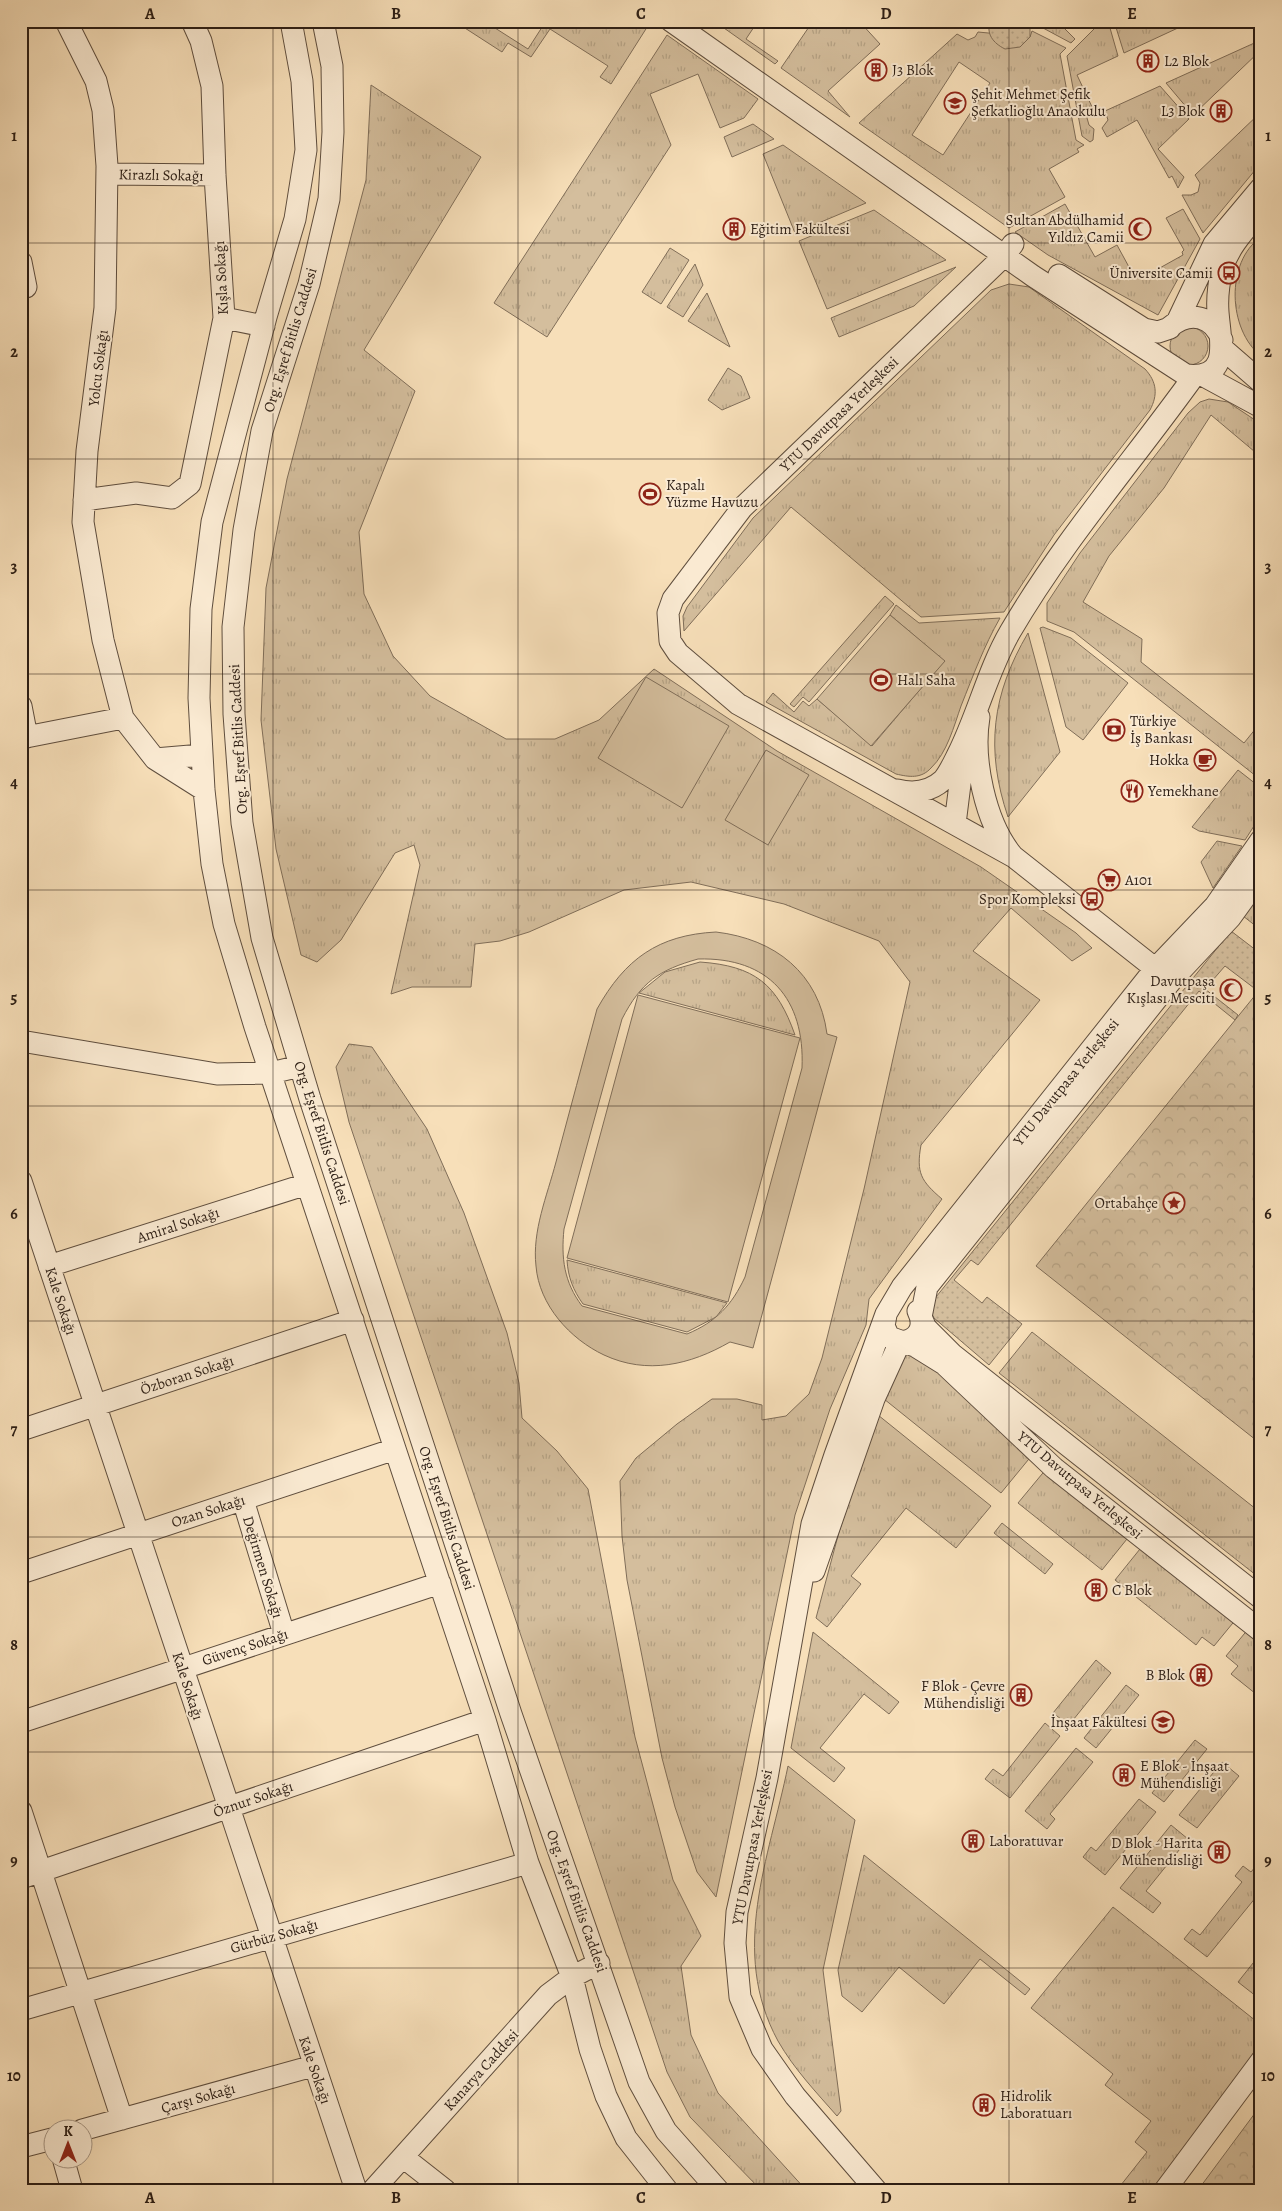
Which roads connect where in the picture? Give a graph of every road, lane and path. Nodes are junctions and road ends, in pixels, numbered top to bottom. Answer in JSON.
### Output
{"nodes":[{"id":1,"x":66,"y":21,"type":"edge"},
{"id":2,"x":192,"y":21,"type":"edge"},
{"id":3,"x":291,"y":21,"type":"edge"},
{"id":4,"x":323,"y":21,"type":"edge"},
{"id":5,"x":671,"y":21,"type":"edge"},
{"id":6,"x":696,"y":21,"type":"edge"},
{"id":7,"x":107,"y":174,"type":"junction"},
{"id":8,"x":215,"y":175,"type":"junction"},
{"id":9,"x":1261,"y":188,"type":"edge"},
{"id":10,"x":1261,"y":211,"type":"edge"},
{"id":11,"x":1009,"y":250,"type":"junction"},
{"id":12,"x":21,"y":262,"type":"edge"},
{"id":13,"x":21,"y":288,"type":"edge"},
{"id":14,"x":224,"y":318,"type":"junction"},
{"id":15,"x":1173,"y":325,"type":"junction"},
{"id":16,"x":264,"y":326,"type":"junction"},
{"id":17,"x":1223,"y":345,"type":"junction"},
{"id":18,"x":1186,"y":372,"type":"junction"},
{"id":19,"x":1261,"y":382,"type":"edge"},
{"id":20,"x":1261,"y":407,"type":"edge"},
{"id":21,"x":84,"y":500,"type":"junction"},
{"id":22,"x":992,"y":670,"type":"junction"},
{"id":23,"x":21,"y":706,"type":"edge"},
{"id":24,"x":123,"y":718,"type":"junction"},
{"id":25,"x":24,"y":737,"type":"edge"},
{"id":26,"x":966,"y":739,"type":"junction"},
{"id":27,"x":202,"y":755,"type":"junction"},
{"id":28,"x":155,"y":759,"type":"junction"},
{"id":29,"x":890,"y":788,"type":"junction"},
{"id":30,"x":204,"y":790,"type":"junction"},
{"id":31,"x":955,"y":824,"type":"junction"},
{"id":32,"x":1261,"y":840,"type":"edge"},
{"id":33,"x":1014,"y":857,"type":"junction"},
{"id":34,"x":1261,"y":875,"type":"edge"},
{"id":35,"x":1163,"y":975,"type":"junction"},
{"id":36,"x":21,"y":1041,"type":"edge"},
{"id":37,"x":300,"y":1066,"type":"junction"},
{"id":38,"x":271,"y":1073,"type":"junction"},
{"id":39,"x":21,"y":1181,"type":"edge"},
{"id":40,"x":307,"y":1184,"type":"junction"},
{"id":41,"x":49,"y":1266,"type":"junction"},
{"id":42,"x":886,"y":1314,"type":"junction"},
{"id":43,"x":921,"y":1317,"type":"junction"},
{"id":44,"x":353,"y":1320,"type":"junction"},
{"id":45,"x":900,"y":1342,"type":"junction"},
{"id":46,"x":95,"y":1405,"type":"junction"},
{"id":47,"x":21,"y":1430,"type":"edge"},
{"id":48,"x":396,"y":1450,"type":"junction"},
{"id":49,"x":243,"y":1500,"type":"junction"},
{"id":50,"x":138,"y":1534,"type":"junction"},
{"id":51,"x":21,"y":1573,"type":"edge"},
{"id":52,"x":440,"y":1583,"type":"junction"},
{"id":53,"x":1261,"y":1598,"type":"edge"},
{"id":54,"x":798,"y":1612,"type":"junction"},
{"id":55,"x":1261,"y":1631,"type":"edge"},
{"id":56,"x":284,"y":1634,"type":"junction"},
{"id":57,"x":182,"y":1668,"type":"junction"},
{"id":58,"x":485,"y":1720,"type":"junction"},
{"id":59,"x":21,"y":1722,"type":"edge"},
{"id":60,"x":228,"y":1808,"type":"junction"},
{"id":61,"x":21,"y":1811,"type":"edge"},
{"id":62,"x":528,"y":1863,"type":"junction"},
{"id":63,"x":31,"y":1875,"type":"edge"},
{"id":64,"x":271,"y":1937,"type":"junction"},
{"id":65,"x":600,"y":1964,"type":"junction"},
{"id":66,"x":572,"y":1977,"type":"junction"},
{"id":67,"x":81,"y":1992,"type":"junction"},
{"id":68,"x":21,"y":2010,"type":"edge"},
{"id":69,"x":1261,"y":2061,"type":"edge"},
{"id":70,"x":313,"y":2066,"type":"junction"},
{"id":71,"x":122,"y":2119,"type":"junction"},
{"id":72,"x":92,"y":2127,"type":"edge"},
{"id":73,"x":42,"y":2141,"type":"edge"},
{"id":74,"x":21,"y":2146,"type":"edge"},
{"id":75,"x":402,"y":2157,"type":"junction"},
{"id":76,"x":66,"y":2168,"type":"edge"},
{"id":77,"x":72,"y":2190,"type":"edge"},
{"id":78,"x":356,"y":2190,"type":"edge"},
{"id":79,"x":373,"y":2190,"type":"edge"},
{"id":80,"x":445,"y":2190,"type":"edge"},
{"id":81,"x":666,"y":2190,"type":"edge"},
{"id":82,"x":718,"y":2190,"type":"edge"},
{"id":83,"x":876,"y":2190,"type":"edge"},
{"id":84,"x":1165,"y":2190,"type":"edge"}],
"edges":[{"from":1,"to":7,"type":"street","name":"Yolcu Sokağı"},
{"from":2,"to":8,"type":"street","name":"Kışla Sokağı"},
{"from":3,"to":16,"type":"street","name":"Org. Eşref Bitlis Caddesi"},
{"from":4,"to":37,"type":"street","name":"Org. Eşref Bitlis Caddesi"},
{"from":5,"to":11,"type":"street"},
{"from":6,"to":11,"type":"street"},
{"from":7,"to":8,"type":"street","name":"Kirazlı Sokağı"},
{"from":7,"to":21,"type":"street","name":"Yolcu Sokağı"},
{"from":8,"to":14,"type":"street","name":"Kışla Sokağı"},
{"from":9,"to":15,"type":"street"},
{"from":10,"to":17,"type":"street"},
{"from":11,"to":15,"type":"street"},
{"from":11,"to":18,"type":"street"},
{"from":11,"to":29,"type":"street","name":"YTU Davutpasa Yerleşkesi"},
{"from":12,"to":13,"type":"street"},
{"from":14,"to":16,"type":"street"},
{"from":14,"to":21,"type":"street","name":"Kışla Sokağı"},
{"from":15,"to":17,"type":"street"},
{"from":15,"to":18,"type":"street"},
{"from":16,"to":27,"type":"street","name":"Org. Eşref Bitlis Caddesi"},
{"from":17,"to":18,"type":"street","name":"YTU Davutpasa Yerleşkesi"},
{"from":17,"to":19,"type":"street"},
{"from":18,"to":20,"type":"street"},
{"from":18,"to":22,"type":"street","name":"YTU Davutpasa Yerleşkesi"},
{"from":21,"to":24,"type":"street","name":"Yolcu Sokağı"},
{"from":22,"to":26,"type":"street","name":"YTU Davutpasa Yerleşkesi"},
{"from":22,"to":33,"type":"street","name":"YTU Davutpasa Yerleşkesi"},
{"from":23,"to":25,"type":"street"},
{"from":24,"to":25,"type":"street"},
{"from":24,"to":28,"type":"street"},
{"from":26,"to":29,"type":"street","name":"YTU Davutpasa Yerleşkesi"},
{"from":26,"to":31,"type":"street","name":"YTU Davutpasa Yerleşkesi"},
{"from":27,"to":28,"type":"street"},
{"from":27,"to":30,"type":"street","name":"Org. Eşref Bitlis Caddesi"},
{"from":28,"to":30,"type":"street"},
{"from":29,"to":31,"type":"street","name":"YTU Davutpasa Yerleşkesi"},
{"from":30,"to":38,"type":"street","name":"Org. Eşref Bitlis Caddesi"},
{"from":31,"to":33,"type":"street","name":"YTU Davutpasa Yerleşkesi"},
{"from":32,"to":35,"type":"street","name":"YTU Davutpasa Yerleşkesi"},
{"from":33,"to":35,"type":"street","name":"YTU Davutpasa Yerleşkesi"},
{"from":34,"to":35,"type":"street","name":"YTU Davutpasa Yerleşkesi"},
{"from":35,"to":42,"type":"street","name":"YTU Davutpasa Yerleşkesi"},
{"from":35,"to":43,"type":"street","name":"YTU Davutpasa Yerleşkesi"},
{"from":36,"to":38,"type":"street"},
{"from":37,"to":38,"type":"street"},
{"from":37,"to":65,"type":"street","name":"Org. Eşref Bitlis Caddesi"},
{"from":38,"to":40,"type":"street","name":"Org. Eşref Bitlis Caddesi"},
{"from":39,"to":41,"type":"street","name":"Kale Sokağı"},
{"from":40,"to":41,"type":"street","name":"Amiral Sokağı"},
{"from":40,"to":44,"type":"street","name":"Org. Eşref Bitlis Caddesi"},
{"from":41,"to":46,"type":"street","name":"Kale Sokağı"},
{"from":42,"to":43,"type":"street","name":"YTU Davutpasa Yerleşkesi"},
{"from":42,"to":45,"type":"street","name":"YTU Davutpasa Yerleşkesi"},
{"from":42,"to":54,"type":"street","name":"YTU Davutpasa Yerleşkesi"},
{"from":43,"to":45,"type":"street","name":"YTU Davutpasa Yerleşkesi"},
{"from":43,"to":53,"type":"street","name":"YTU Davutpasa Yerleşkesi"},
{"from":44,"to":46,"type":"street","name":"Özboran Sokağı"},
{"from":44,"to":48,"type":"street","name":"Org. Eşref Bitlis Caddesi"},
{"from":45,"to":54,"type":"street","name":"YTU Davutpasa Yerleşkesi"},
{"from":45,"to":55,"type":"street","name":"YTU Davutpasa Yerleşkesi"},
{"from":46,"to":47,"type":"street","name":"Özboran Sokağı"},
{"from":46,"to":50,"type":"street","name":"Kale Sokağı"},
{"from":48,"to":49,"type":"street","name":"Ozan Sokağı"},
{"from":48,"to":52,"type":"street","name":"Org. Eşref Bitlis Caddesi"},
{"from":49,"to":50,"type":"street","name":"Ozan Sokağı"},
{"from":49,"to":56,"type":"street","name":"Değirmen Sokağı"},
{"from":50,"to":51,"type":"street","name":"Ozan Sokağı"},
{"from":50,"to":57,"type":"street","name":"Kale Sokağı"},
{"from":52,"to":56,"type":"street","name":"Güvenç Sokağı"},
{"from":52,"to":58,"type":"street","name":"Org. Eşref Bitlis Caddesi"},
{"from":54,"to":83,"type":"street","name":"YTU Davutpasa Yerleşkesi"},
{"from":56,"to":57,"type":"street","name":"Güvenç Sokağı"},
{"from":57,"to":59,"type":"street","name":"Güvenç Sokağı"},
{"from":57,"to":60,"type":"street","name":"Kale Sokağı"},
{"from":58,"to":60,"type":"street","name":"Öznur Sokağı"},
{"from":58,"to":62,"type":"street","name":"Org. Eşref Bitlis Caddesi"},
{"from":60,"to":63,"type":"street","name":"Öznur Sokağı"},
{"from":60,"to":64,"type":"street","name":"Kale Sokağı"},
{"from":61,"to":63,"type":"street"},
{"from":62,"to":64,"type":"street","name":"Gürbüz Sokağı"},
{"from":62,"to":66,"type":"street","name":"Org. Eşref Bitlis Caddesi"},
{"from":63,"to":67,"type":"street"},
{"from":64,"to":67,"type":"street","name":"Gürbüz Sokağı"},
{"from":64,"to":70,"type":"street","name":"Kale Sokağı"},
{"from":65,"to":66,"type":"street","name":"Kanarya Caddesi"},
{"from":65,"to":82,"type":"street","name":"Org. Eşref Bitlis Caddesi"},
{"from":66,"to":75,"type":"street","name":"Kanarya Caddesi"},
{"from":66,"to":81,"type":"street","name":"Org. Eşref Bitlis Caddesi"},
{"from":67,"to":68,"type":"street","name":"Gürbüz Sokağı"},
{"from":67,"to":71,"type":"street"},
{"from":69,"to":84,"type":"street"},
{"from":70,"to":71,"type":"street","name":"Çarşı Sokağı"},
{"from":70,"to":78,"type":"street","name":"Kale Sokağı"},
{"from":71,"to":72,"type":"street","name":"Çarşı Sokağı"},
{"from":73,"to":74,"type":"street"},
{"from":75,"to":79,"type":"street","name":"Kanarya Caddesi"},
{"from":75,"to":80,"type":"street"},
{"from":76,"to":77,"type":"street"}]}
